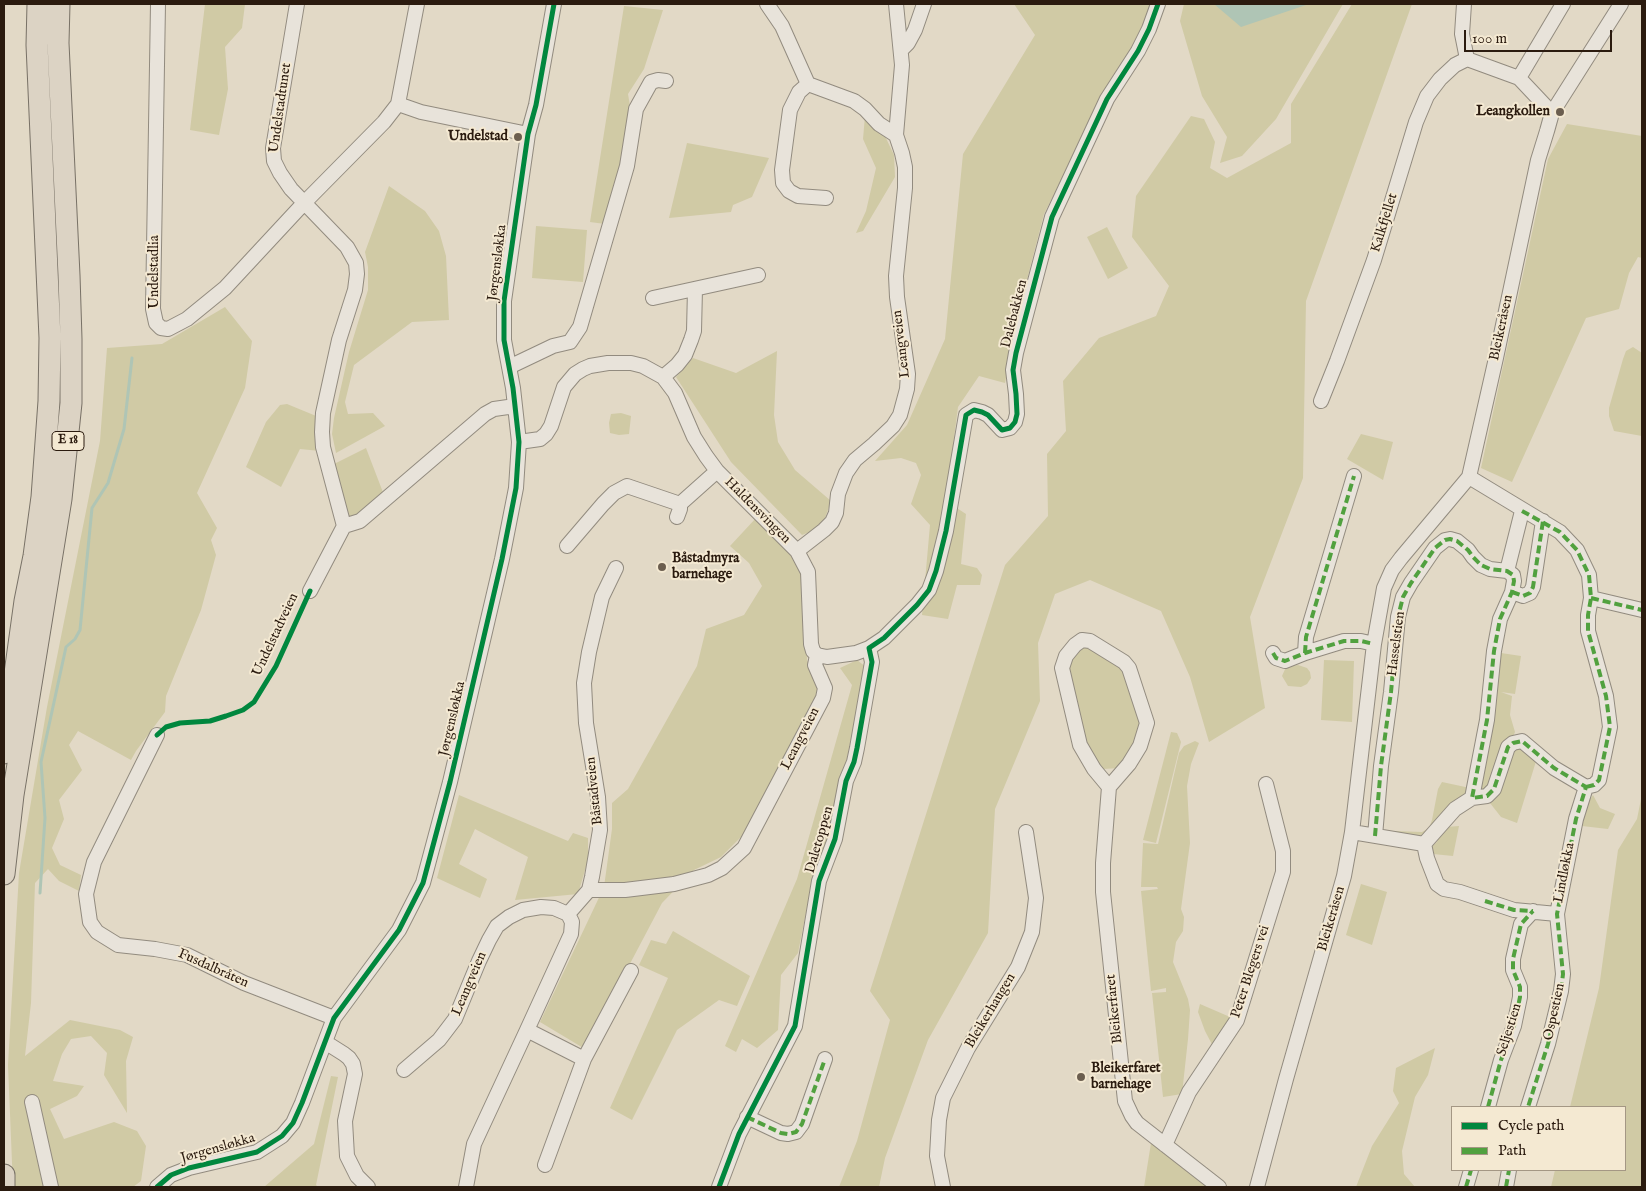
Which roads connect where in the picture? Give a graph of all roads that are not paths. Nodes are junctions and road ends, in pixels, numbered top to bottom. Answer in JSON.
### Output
{"nodes":[{"id":1,"x":38,"y":4,"type":"edge"},
{"id":2,"x":59,"y":4,"type":"edge"},
{"id":3,"x":158,"y":4,"type":"edge"},
{"id":4,"x":297,"y":4,"type":"edge"},
{"id":5,"x":417,"y":4,"type":"edge"},
{"id":6,"x":554,"y":4,"type":"edge"},
{"id":7,"x":767,"y":4,"type":"edge"},
{"id":8,"x":896,"y":4,"type":"edge"},
{"id":9,"x":924,"y":4,"type":"edge"},
{"id":10,"x":1158,"y":4,"type":"edge"},
{"id":11,"x":1464,"y":4,"type":"edge"},
{"id":12,"x":1563,"y":4,"type":"edge"},
{"id":13,"x":1621,"y":4,"type":"edge"},
{"id":14,"x":902,"y":49,"type":"junction"},
{"id":15,"x":1467,"y":59,"type":"junction"},
{"id":16,"x":1519,"y":78,"type":"junction"},
{"id":17,"x":666,"y":81,"type":"dead end"},
{"id":18,"x":808,"y":84,"type":"junction"},
{"id":19,"x":398,"y":104,"type":"junction"},
{"id":20,"x":1552,"y":113,"type":"junction"},
{"id":21,"x":528,"y":134,"type":"junction"},
{"id":22,"x":896,"y":135,"type":"junction"},
{"id":23,"x":826,"y":198,"type":"dead end"},
{"id":24,"x":304,"y":203,"type":"junction"},
{"id":25,"x":758,"y":275,"type":"dead end"},
{"id":26,"x":695,"y":288,"type":"junction"},
{"id":27,"x":653,"y":298,"type":"dead end"},
{"id":28,"x":509,"y":366,"type":"junction"},
{"id":29,"x":663,"y":378,"type":"junction"},
{"id":30,"x":1321,"y":401,"type":"dead end"},
{"id":31,"x":515,"y":406,"type":"junction"},
{"id":32,"x":519,"y":442,"type":"junction"},
{"id":33,"x":717,"y":471,"type":"junction"},
{"id":34,"x":1354,"y":476,"type":"dead end"},
{"id":35,"x":1469,"y":477,"type":"junction"},
{"id":36,"x":1522,"y":511,"type":"junction"},
{"id":37,"x":1543,"y":521,"type":"junction"},
{"id":38,"x":344,"y":526,"type":"junction"},
{"id":39,"x":566,"y":546,"type":"dead end"},
{"id":40,"x":797,"y":551,"type":"junction"},
{"id":41,"x":616,"y":568,"type":"dead end"},
{"id":42,"x":1507,"y":571,"type":"junction"},
{"id":43,"x":310,"y":591,"type":"dead end"},
{"id":44,"x":1512,"y":592,"type":"junction"},
{"id":45,"x":1591,"y":598,"type":"junction"},
{"id":46,"x":25,"y":601,"type":"junction"},
{"id":47,"x":1642,"y":610,"type":"edge"},
{"id":48,"x":1374,"y":644,"type":"junction"},
{"id":49,"x":869,"y":648,"type":"junction"},
{"id":50,"x":1273,"y":653,"type":"dead end"},
{"id":51,"x":1305,"y":653,"type":"junction"},
{"id":52,"x":818,"y":655,"type":"junction"},
{"id":53,"x":4,"y":703,"type":"edge"},
{"id":54,"x":158,"y":735,"type":"dead end"},
{"id":55,"x":4,"y":753,"type":"edge"},
{"id":56,"x":1266,"y":784,"type":"dead end"},
{"id":57,"x":1109,"y":787,"type":"junction"},
{"id":58,"x":1586,"y":787,"type":"junction"},
{"id":59,"x":1472,"y":798,"type":"junction"},
{"id":60,"x":1026,"y":832,"type":"dead end"},
{"id":61,"x":1352,"y":832,"type":"junction"},
{"id":62,"x":1375,"y":836,"type":"junction"},
{"id":63,"x":1424,"y":844,"type":"junction"},
{"id":64,"x":4,"y":874,"type":"edge"},
{"id":65,"x":589,"y":890,"type":"junction"},
{"id":66,"x":1514,"y":910,"type":"junction"},
{"id":67,"x":1534,"y":911,"type":"junction"},
{"id":68,"x":568,"y":914,"type":"junction"},
{"id":69,"x":1557,"y":914,"type":"junction"},
{"id":70,"x":1521,"y":924,"type":"junction"},
{"id":71,"x":630,"y":971,"type":"dead end"},
{"id":72,"x":334,"y":1018,"type":"junction"},
{"id":73,"x":527,"y":1030,"type":"junction"},
{"id":74,"x":325,"y":1042,"type":"junction"},
{"id":75,"x":584,"y":1059,"type":"junction"},
{"id":76,"x":825,"y":1059,"type":"dead end"},
{"id":77,"x":404,"y":1070,"type":"dead end"},
{"id":78,"x":32,"y":1102,"type":"dead end"},
{"id":79,"x":1488,"y":1106,"type":"edge"},
{"id":80,"x":1528,"y":1106,"type":"edge"},
{"id":81,"x":747,"y":1117,"type":"junction"},
{"id":82,"x":1165,"y":1145,"type":"junction"},
{"id":83,"x":545,"y":1165,"type":"dead end"},
{"id":84,"x":1471,"y":1171,"type":"edge"},
{"id":85,"x":1509,"y":1171,"type":"edge"},
{"id":86,"x":4,"y":1175,"type":"edge"},
{"id":87,"x":4,"y":1187,"type":"edge"},
{"id":88,"x":52,"y":1187,"type":"edge"},
{"id":89,"x":157,"y":1187,"type":"edge"},
{"id":90,"x":368,"y":1187,"type":"edge"},
{"id":91,"x":466,"y":1187,"type":"edge"},
{"id":92,"x":719,"y":1187,"type":"edge"},
{"id":93,"x":943,"y":1187,"type":"edge"},
{"id":94,"x":1219,"y":1187,"type":"edge"},
{"id":95,"x":1257,"y":1187,"type":"edge"},
{"id":96,"x":1466,"y":1187,"type":"edge"},
{"id":97,"x":1506,"y":1187,"type":"edge"}],
"edges":[{"from":1,"to":46,"type":"highway","number":"E 18"},
{"from":2,"to":64,"type":"highway","number":"E 18"},
{"from":3,"to":24,"type":"street","name":"Undelstadlia"},
{"from":4,"to":24,"type":"street","name":"Undelstadtunet"},
{"from":5,"to":19,"type":"street"},
{"from":6,"to":21,"type":"street","name":"Jørgensløkka"},
{"from":7,"to":18,"type":"street"},
{"from":8,"to":14,"type":"street","name":"Leangveien"},
{"from":9,"to":14,"type":"street"},
{"from":10,"to":49,"type":"street","name":"Dalebakken"},
{"from":11,"to":15,"type":"street"},
{"from":12,"to":16,"type":"street"},
{"from":13,"to":20,"type":"street","name":"Bleikeråsen"},
{"from":14,"to":22,"type":"street","name":"Leangveien"},
{"from":15,"to":16,"type":"street"},
{"from":15,"to":30,"type":"street","name":"Kalkfjellet"},
{"from":16,"to":20,"type":"street"},
{"from":17,"to":28,"type":"street"},
{"from":18,"to":22,"type":"street"},
{"from":18,"to":23,"type":"street"},
{"from":19,"to":21,"type":"street"},
{"from":19,"to":24,"type":"street","name":"Undelstadlia"},
{"from":20,"to":35,"type":"street","name":"Bleikeråsen"},
{"from":21,"to":28,"type":"street","name":"Jørgensløkka"},
{"from":22,"to":40,"type":"street","name":"Leangveien"},
{"from":24,"to":38,"type":"street"},
{"from":25,"to":26,"type":"street"},
{"from":26,"to":27,"type":"street"},
{"from":26,"to":29,"type":"street"},
{"from":28,"to":31,"type":"street","name":"Jørgensløkka"},
{"from":29,"to":32,"type":"street","name":"Haldensvingen"},
{"from":29,"to":33,"type":"street","name":"Haldensvingen"},
{"from":31,"to":32,"type":"street","name":"Jørgensløkka"},
{"from":31,"to":38,"type":"street"},
{"from":32,"to":72,"type":"street","name":"Jørgensløkka"},
{"from":33,"to":39,"type":"street","name":"Haldensvingen"},
{"from":33,"to":40,"type":"street","name":"Haldensvingen"},
{"from":34,"to":51,"type":"street"},
{"from":35,"to":36,"type":"street","name":"Lindløkka"},
{"from":35,"to":48,"type":"street","name":"Bleikeråsen"},
{"from":36,"to":37,"type":"street","name":"Lindløkka"},
{"from":36,"to":42,"type":"street"},
{"from":37,"to":44,"type":"street"},
{"from":37,"to":45,"type":"street","name":"Lindløkka"},
{"from":38,"to":43,"type":"street","name":"Undelstadveien"},
{"from":40,"to":52,"type":"street","name":"Leangveien"},
{"from":41,"to":65,"type":"street","name":"Båstadveien"},
{"from":42,"to":44,"type":"street"},
{"from":42,"to":62,"type":"street","name":"Hasselstien"},
{"from":44,"to":59,"type":"street"},
{"from":45,"to":47,"type":"street"},
{"from":45,"to":58,"type":"street","name":"Lindløkka"},
{"from":46,"to":53,"type":"highway","number":"E 18"},
{"from":46,"to":55,"type":"highway","number":"E 18"},
{"from":48,"to":51,"type":"street"},
{"from":48,"to":61,"type":"street","name":"Bleikeråsen"},
{"from":49,"to":52,"type":"street"},
{"from":49,"to":81,"type":"street","name":"Daletoppen"},
{"from":50,"to":51,"type":"street"},
{"from":52,"to":65,"type":"street","name":"Leangveien"},
{"from":54,"to":72,"type":"street","name":"Fusdalbråten"},
{"from":56,"to":82,"type":"street","name":"Peter Blegers vei"},
{"from":57,"to":57,"type":"street"},
{"from":57,"to":82,"type":"street","name":"Bleikerfaret"},
{"from":58,"to":59,"type":"street"},
{"from":58,"to":69,"type":"street","name":"Lindløkka"},
{"from":59,"to":63,"type":"street"},
{"from":60,"to":93,"type":"street","name":"Bleikerhaugen"},
{"from":61,"to":62,"type":"street"},
{"from":61,"to":95,"type":"street","name":"Bleikeråsen"},
{"from":62,"to":63,"type":"street"},
{"from":63,"to":66,"type":"street","name":"Lindløkka"},
{"from":65,"to":68,"type":"street"},
{"from":66,"to":67,"type":"street","name":"Lindløkka"},
{"from":66,"to":70,"type":"street"},
{"from":67,"to":69,"type":"street","name":"Lindløkka"},
{"from":67,"to":70,"type":"street"},
{"from":68,"to":73,"type":"street"},
{"from":68,"to":77,"type":"street","name":"Leangveien"},
{"from":69,"to":80,"type":"street","name":"Ospestien"},
{"from":70,"to":79,"type":"street","name":"Seljestien"},
{"from":71,"to":75,"type":"street"},
{"from":72,"to":74,"type":"street","name":"Jørgensløkka"},
{"from":73,"to":75,"type":"street"},
{"from":73,"to":91,"type":"street"},
{"from":74,"to":89,"type":"street","name":"Jørgensløkka"},
{"from":74,"to":90,"type":"street"},
{"from":75,"to":83,"type":"street"},
{"from":76,"to":81,"type":"street"},
{"from":78,"to":88,"type":"street"},
{"from":81,"to":92,"type":"street","name":"Daletoppen"},
{"from":82,"to":94,"type":"street","name":"Bleikerfaret"},
{"from":84,"to":96,"type":"street"},
{"from":85,"to":97,"type":"street"},
{"from":86,"to":87,"type":"highway"}]}
